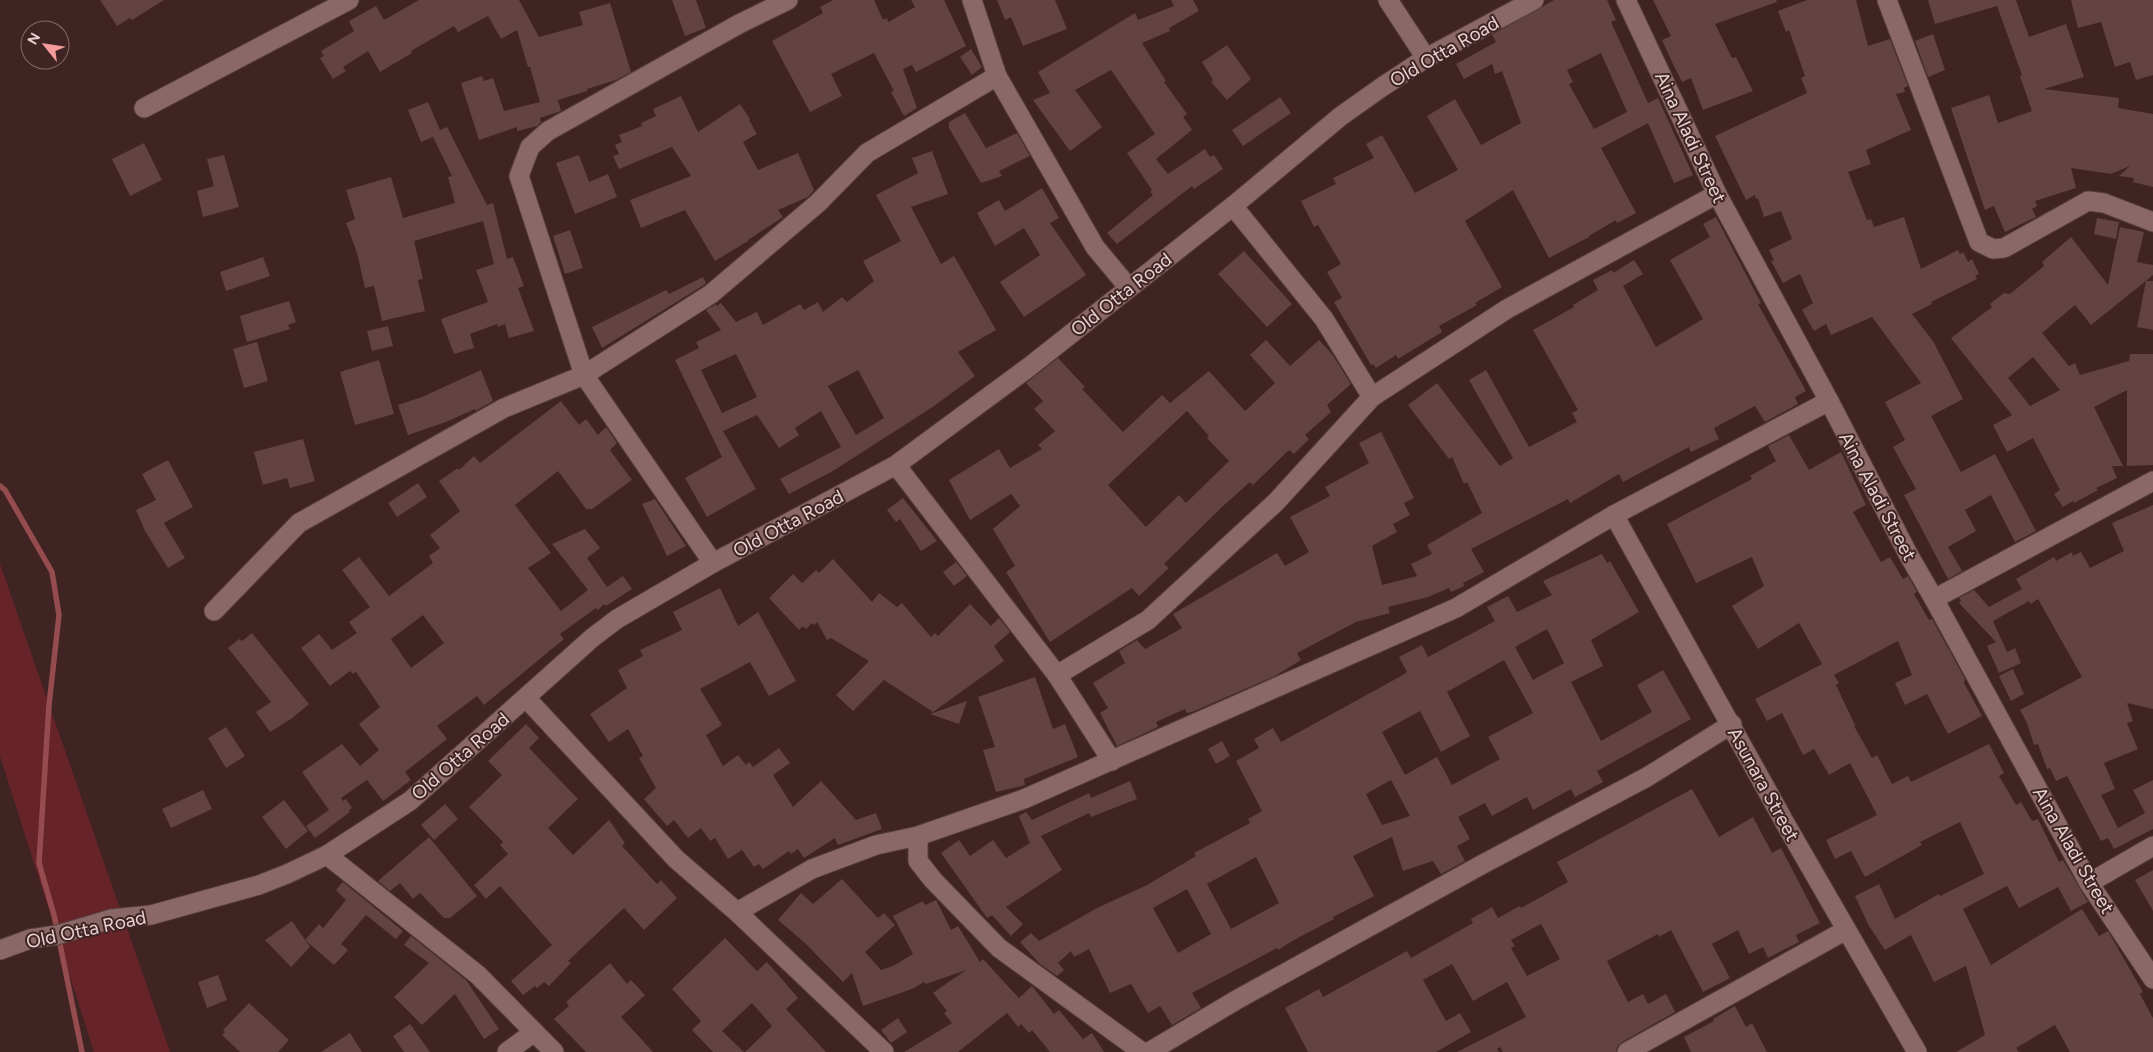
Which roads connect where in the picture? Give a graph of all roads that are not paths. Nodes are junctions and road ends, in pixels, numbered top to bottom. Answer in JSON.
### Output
{"nodes":[{"id":1,"x":349,"y":0,"type":"edge"},
{"id":2,"x":788,"y":0,"type":"edge"},
{"id":3,"x":972,"y":0,"type":"edge"},
{"id":4,"x":1388,"y":0,"type":"edge"},
{"id":5,"x":1534,"y":0,"type":"edge"},
{"id":6,"x":1626,"y":0,"type":"edge"},
{"id":7,"x":1887,"y":0,"type":"edge"},
{"id":8,"x":1426,"y":58,"type":"junction"},
{"id":9,"x":997,"y":76,"type":"junction"},
{"id":10,"x":144,"y":108,"type":"dead end"},
{"id":11,"x":1717,"y":194,"type":"junction"},
{"id":12,"x":1232,"y":206,"type":"junction"},
{"id":13,"x":2153,"y":222,"type":"edge"},
{"id":14,"x":1129,"y":288,"type":"junction"},
{"id":15,"x":584,"y":375,"type":"junction"},
{"id":16,"x":1372,"y":397,"type":"junction"},
{"id":17,"x":1829,"y":401,"type":"junction"},
{"id":18,"x":896,"y":465,"type":"junction"},
{"id":19,"x":2153,"y":481,"type":"edge"},
{"id":20,"x":1614,"y":515,"type":"junction"},
{"id":21,"x":712,"y":563,"type":"junction"},
{"id":22,"x":1934,"y":598,"type":"junction"},
{"id":23,"x":214,"y":611,"type":"dead end"},
{"id":24,"x":1057,"y":675,"type":"junction"},
{"id":25,"x":526,"y":698,"type":"junction"},
{"id":26,"x":1732,"y":724,"type":"junction"},
{"id":27,"x":1112,"y":761,"type":"junction"},
{"id":28,"x":918,"y":836,"type":"junction"},
{"id":29,"x":2153,"y":846,"type":"edge"},
{"id":30,"x":327,"y":855,"type":"junction"},
{"id":31,"x":2089,"y":883,"type":"junction"},
{"id":32,"x":737,"y":912,"type":"junction"},
{"id":33,"x":1846,"y":930,"type":"junction"},
{"id":34,"x":0,"y":950,"type":"edge"},
{"id":35,"x":2153,"y":978,"type":"edge"},
{"id":36,"x":534,"y":1032,"type":"junction"},
{"id":37,"x":507,"y":1052,"type":"edge"},
{"id":38,"x":554,"y":1052,"type":"edge"},
{"id":39,"x":884,"y":1052,"type":"edge"},
{"id":40,"x":1142,"y":1052,"type":"edge"},
{"id":41,"x":1149,"y":1052,"type":"edge"},
{"id":42,"x":1627,"y":1052,"type":"edge"},
{"id":43,"x":1917,"y":1052,"type":"edge"}],
"edges":[{"from":1,"to":10,"type":"street"},
{"from":2,"to":15,"type":"street"},
{"from":3,"to":9,"type":"street"},
{"from":4,"to":8,"type":"street"},
{"from":5,"to":8,"type":"street","name":"Old Otta Road"},
{"from":6,"to":11,"type":"street","name":"Aina Aladi Street"},
{"from":7,"to":13,"type":"street"},
{"from":8,"to":12,"type":"street","name":"Old Otta Road"},
{"from":9,"to":14,"type":"street"},
{"from":9,"to":15,"type":"street"},
{"from":11,"to":16,"type":"street"},
{"from":11,"to":17,"type":"street","name":"Aina Aladi Street"},
{"from":12,"to":14,"type":"street","name":"Old Otta Road"},
{"from":12,"to":16,"type":"street"},
{"from":14,"to":18,"type":"street","name":"Old Otta Road"},
{"from":15,"to":21,"type":"street"},
{"from":15,"to":23,"type":"street"},
{"from":16,"to":24,"type":"street"},
{"from":17,"to":20,"type":"street"},
{"from":17,"to":22,"type":"street","name":"Aina Aladi Street"},
{"from":18,"to":21,"type":"street","name":"Old Otta Road"},
{"from":18,"to":24,"type":"street"},
{"from":19,"to":22,"type":"street"},
{"from":20,"to":26,"type":"street","name":"Asunara Street"},
{"from":20,"to":27,"type":"street"},
{"from":21,"to":25,"type":"street","name":"Old Otta Road"},
{"from":22,"to":31,"type":"street","name":"Aina Aladi Street"},
{"from":24,"to":27,"type":"street"},
{"from":25,"to":30,"type":"street","name":"Old Otta Road"},
{"from":25,"to":32,"type":"street"},
{"from":26,"to":33,"type":"street","name":"Asunara Street"},
{"from":26,"to":41,"type":"street"},
{"from":27,"to":28,"type":"street"},
{"from":28,"to":32,"type":"street"},
{"from":28,"to":40,"type":"street"},
{"from":29,"to":31,"type":"street"},
{"from":30,"to":34,"type":"street","name":"Old Otta Road"},
{"from":30,"to":36,"type":"street"},
{"from":31,"to":35,"type":"street","name":"Aina Aladi Street"},
{"from":32,"to":39,"type":"street"},
{"from":33,"to":42,"type":"street"},
{"from":33,"to":43,"type":"street","name":"Asunara Street"},
{"from":36,"to":37,"type":"street"},
{"from":36,"to":38,"type":"street"}]}
